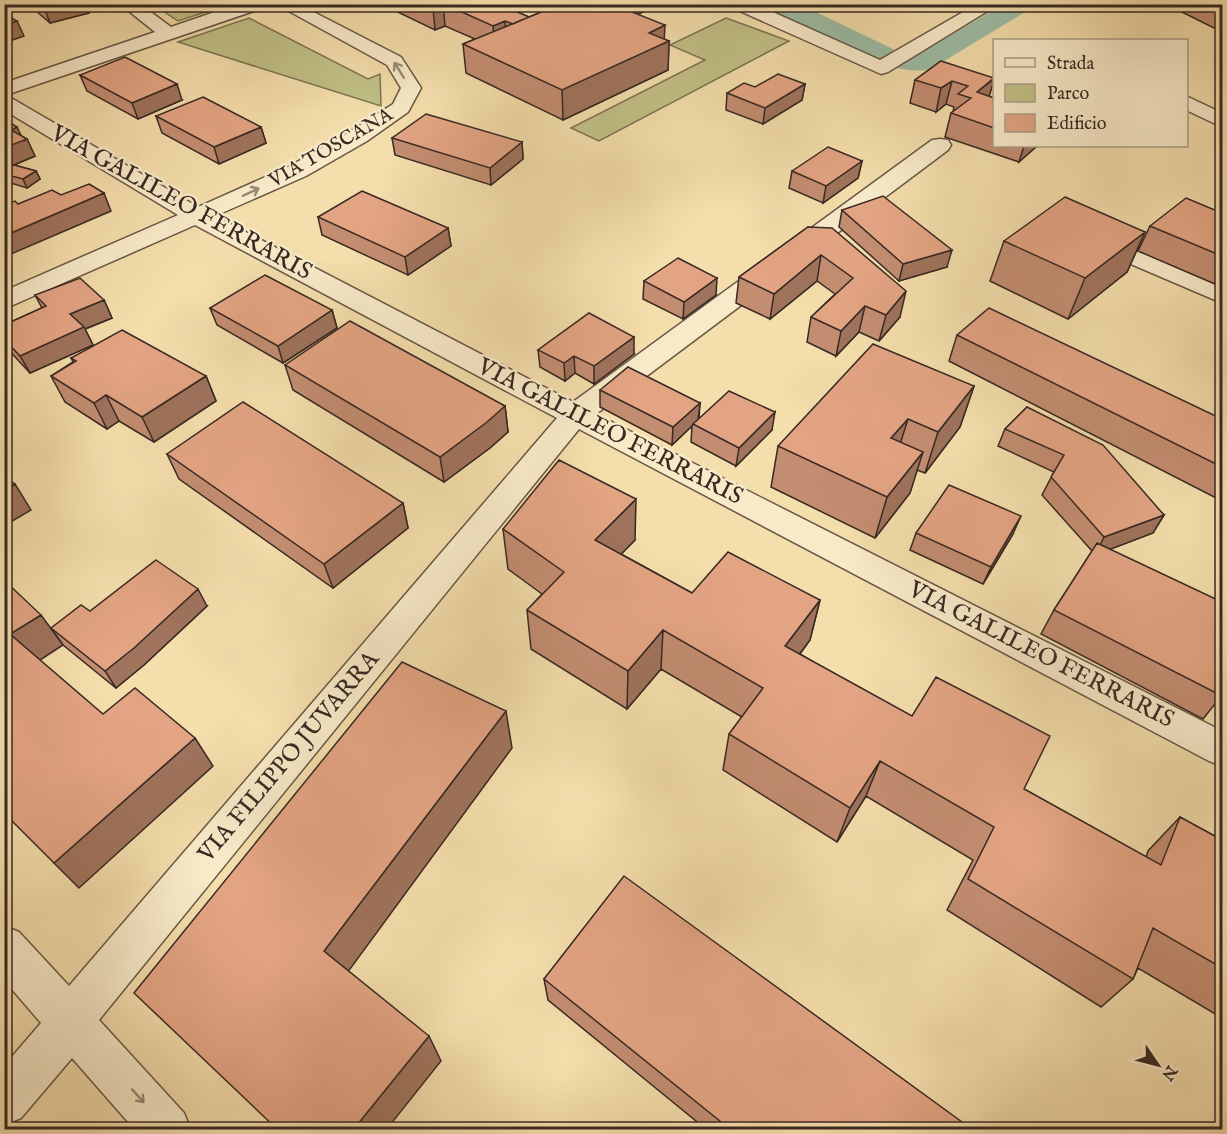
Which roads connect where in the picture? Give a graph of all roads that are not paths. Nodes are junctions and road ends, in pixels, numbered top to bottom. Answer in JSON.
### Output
{"nodes":[{"id":1,"x":128,"y":4,"type":"edge"},
{"id":2,"x":257,"y":4,"type":"edge"},
{"id":3,"x":284,"y":4,"type":"edge"},
{"id":4,"x":739,"y":4,"type":"edge"},
{"id":5,"x":991,"y":4,"type":"edge"},
{"id":6,"x":169,"y":34,"type":"junction"},
{"id":7,"x":4,"y":90,"type":"edge"},
{"id":8,"x":4,"y":101,"type":"edge"},
{"id":9,"x":1188,"y":103,"type":"edge"},
{"id":10,"x":1222,"y":121,"type":"edge"},
{"id":11,"x":940,"y":145,"type":"dead end"},
{"id":12,"x":198,"y":217,"type":"junction"},
{"id":13,"x":1071,"y":231,"type":"edge"},
{"id":14,"x":1222,"y":295,"type":"edge"},
{"id":15,"x":4,"y":301,"type":"edge"},
{"id":16,"x":575,"y":415,"type":"junction"},
{"id":17,"x":1222,"y":749,"type":"edge"},
{"id":18,"x":4,"y":947,"type":"edge"},
{"id":19,"x":71,"y":1021,"type":"junction"},
{"id":20,"x":4,"y":1101,"type":"edge"},
{"id":21,"x":167,"y":1130,"type":"edge"}],
"edges":[{"from":1,"to":6,"type":"street"},
{"from":2,"to":6,"type":"street"},
{"from":12,"to":3,"type":"street","name":"VIA TOSCANA","one_way":true},
{"from":4,"to":5,"type":"street"},
{"from":6,"to":7,"type":"street"},
{"from":8,"to":12,"type":"street","name":"VIA GALILEO FERRARIS"},
{"from":9,"to":10,"type":"street"},
{"from":11,"to":16,"type":"street","name":"VIA FILIPPO JUVARRA"},
{"from":12,"to":15,"type":"street"},
{"from":12,"to":16,"type":"street","name":"VIA GALILEO FERRARIS"},
{"from":13,"to":14,"type":"street"},
{"from":16,"to":17,"type":"street","name":"VIA GALILEO FERRARIS"},
{"from":16,"to":19,"type":"street","name":"VIA FILIPPO JUVARRA"},
{"from":18,"to":19,"type":"street"},
{"from":19,"to":20,"type":"street","name":"VIA FILIPPO JUVARRA"},
{"from":19,"to":21,"type":"street","one_way":true}]}
